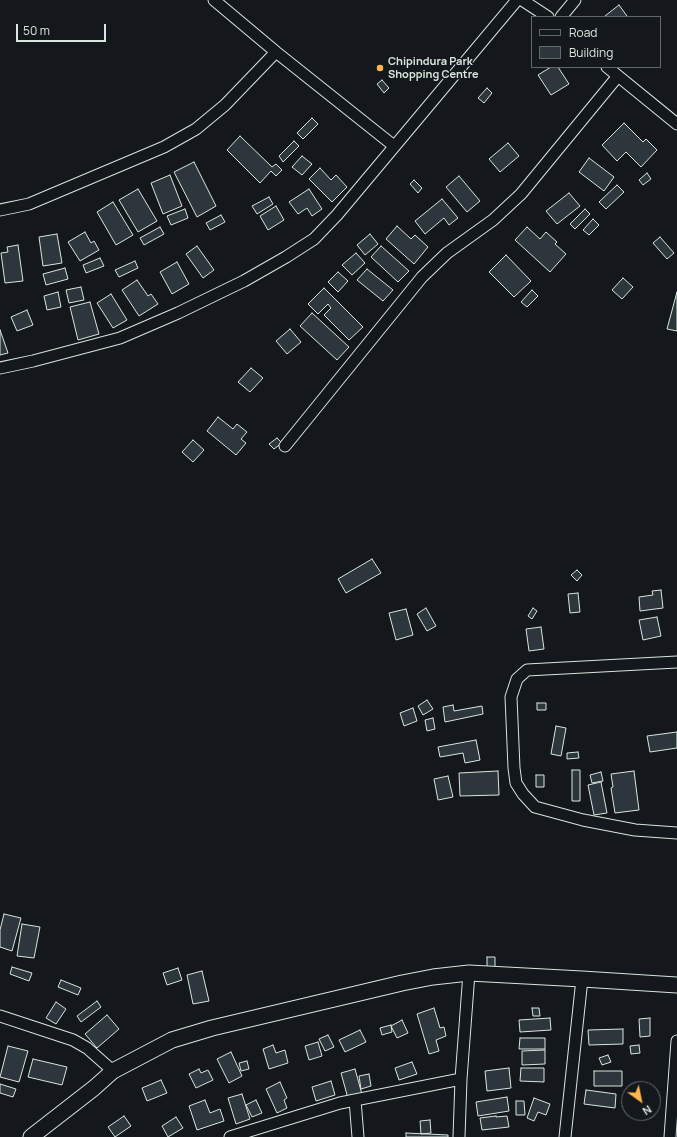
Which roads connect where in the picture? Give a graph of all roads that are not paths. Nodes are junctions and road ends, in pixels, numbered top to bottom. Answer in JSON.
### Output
{"nodes":[{"id":1,"x":214,"y":0,"type":"edge"},
{"id":2,"x":516,"y":0,"type":"edge"},
{"id":3,"x":522,"y":0,"type":"edge"},
{"id":4,"x":575,"y":0,"type":"edge"},
{"id":5,"x":546,"y":16,"type":"edge"},
{"id":6,"x":562,"y":16,"type":"edge"},
{"id":7,"x":276,"y":52,"type":"junction"},
{"id":8,"x":608,"y":68,"type":"edge"},
{"id":9,"x":618,"y":76,"type":"junction"},
{"id":10,"x":677,"y":124,"type":"edge"},
{"id":11,"x":394,"y":146,"type":"junction"},
{"id":12,"x":0,"y":210,"type":"edge"},
{"id":13,"x":0,"y":368,"type":"edge"},
{"id":14,"x":285,"y":446,"type":"dead end"},
{"id":15,"x":677,"y":662,"type":"edge"},
{"id":16,"x":677,"y":833,"type":"edge"},
{"id":17,"x":469,"y":973,"type":"junction"},
{"id":18,"x":582,"y":979,"type":"junction"},
{"id":19,"x":677,"y":985,"type":"edge"},
{"id":20,"x":0,"y":1016,"type":"edge"},
{"id":21,"x":677,"y":1041,"type":"edge"},
{"id":22,"x":112,"y":1071,"type":"junction"},
{"id":23,"x":461,"y":1079,"type":"junction"},
{"id":24,"x":355,"y":1100,"type":"junction"},
{"id":25,"x":258,"y":1132,"type":"edge"},
{"id":26,"x":31,"y":1137,"type":"edge"},
{"id":27,"x":230,"y":1137,"type":"edge"},
{"id":28,"x":358,"y":1137,"type":"edge"},
{"id":29,"x":459,"y":1137,"type":"edge"},
{"id":30,"x":565,"y":1137,"type":"edge"},
{"id":31,"x":670,"y":1137,"type":"edge"}],
"edges":[{"from":1,"to":7,"type":"street"},
{"from":2,"to":11,"type":"street"},
{"from":3,"to":5,"type":"street"},
{"from":4,"to":6,"type":"street"},
{"from":7,"to":11,"type":"street"},
{"from":7,"to":12,"type":"street"},
{"from":8,"to":9,"type":"street"},
{"from":9,"to":10,"type":"street"},
{"from":9,"to":14,"type":"street"},
{"from":11,"to":13,"type":"street"},
{"from":15,"to":16,"type":"street"},
{"from":17,"to":18,"type":"street"},
{"from":17,"to":22,"type":"street"},
{"from":17,"to":23,"type":"street"},
{"from":18,"to":19,"type":"street"},
{"from":18,"to":30,"type":"street"},
{"from":20,"to":22,"type":"street"},
{"from":21,"to":31,"type":"street"},
{"from":22,"to":26,"type":"street"},
{"from":23,"to":24,"type":"street"},
{"from":23,"to":29,"type":"street"},
{"from":24,"to":25,"type":"street"},
{"from":24,"to":28,"type":"street"},
{"from":25,"to":27,"type":"street"}]}
